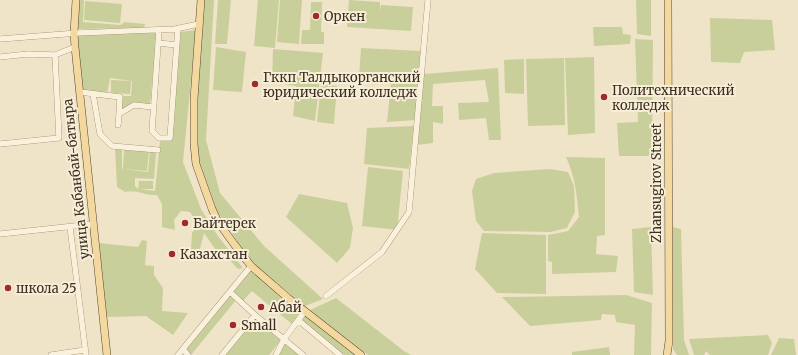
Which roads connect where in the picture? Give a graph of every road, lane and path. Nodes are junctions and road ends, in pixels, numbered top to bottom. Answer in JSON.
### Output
{"nodes":[{"id":1,"x":76,"y":0,"type":"edge"},
{"id":2,"x":200,"y":0,"type":"edge"},
{"id":3,"x":428,"y":0,"type":"edge"},
{"id":4,"x":668,"y":0,"type":"edge"},
{"id":5,"x":199,"y":24,"type":"junction"},
{"id":6,"x":178,"y":28,"type":"junction"},
{"id":7,"x":159,"y":30,"type":"junction"},
{"id":8,"x":74,"y":33,"type":"junction"},
{"id":9,"x":0,"y":39,"type":"edge"},
{"id":10,"x":158,"y":43,"type":"junction"},
{"id":11,"x":177,"y":45,"type":"junction"},
{"id":12,"x":75,"y":47,"type":"junction"},
{"id":13,"x":55,"y":55,"type":"junction"},
{"id":14,"x":0,"y":57,"type":"edge"},
{"id":15,"x":80,"y":92,"type":"junction"},
{"id":16,"x":93,"y":94,"type":"junction"},
{"id":17,"x":154,"y":107,"type":"junction"},
{"id":18,"x":119,"y":114,"type":"junction"},
{"id":19,"x":118,"y":126,"type":"dead end"},
{"id":20,"x":0,"y":144,"type":"edge"},
{"id":21,"x":158,"y":150,"type":"dead end"},
{"id":22,"x":93,"y":224,"type":"junction"},
{"id":23,"x":70,"y":227,"type":"junction"},
{"id":24,"x":0,"y":234,"type":"edge"},
{"id":25,"x":251,"y":266,"type":"junction"},
{"id":26,"x":230,"y":292,"type":"junction"},
{"id":27,"x":326,"y":296,"type":"dead end"},
{"id":28,"x":305,"y":310,"type":"junction"},
{"id":29,"x":255,"y":315,"type":"junction"},
{"id":30,"x":298,"y":320,"type":"junction"},
{"id":31,"x":284,"y":339,"type":"junction"},
{"id":32,"x":669,"y":341,"type":"junction"},
{"id":33,"x":183,"y":349,"type":"junction"},
{"id":34,"x":85,"y":353,"type":"edge"},
{"id":35,"x":51,"y":355,"type":"edge"},
{"id":36,"x":107,"y":355,"type":"edge"},
{"id":37,"x":178,"y":355,"type":"edge"},
{"id":38,"x":188,"y":355,"type":"edge"},
{"id":39,"x":222,"y":355,"type":"edge"},
{"id":40,"x":276,"y":355,"type":"edge"},
{"id":41,"x":303,"y":355,"type":"edge"},
{"id":42,"x":340,"y":355,"type":"edge"},
{"id":43,"x":361,"y":355,"type":"edge"},
{"id":44,"x":667,"y":355,"type":"edge"},
{"id":45,"x":672,"y":355,"type":"edge"}],
"edges":[{"from":1,"to":8,"type":"main road","name":"улица Кабанбай-батыра"},
{"from":2,"to":5,"type":"main road"},
{"from":3,"to":27,"type":"street"},
{"from":4,"to":32,"type":"main road","name":"Zhansugirov Street"},
{"from":5,"to":6,"type":"street"},
{"from":5,"to":25,"type":"main road"},
{"from":6,"to":7,"type":"street"},
{"from":6,"to":11,"type":"street"},
{"from":7,"to":8,"type":"street"},
{"from":7,"to":10,"type":"street"},
{"from":8,"to":9,"type":"street"},
{"from":8,"to":12,"type":"main road","name":"улица Кабанбай-батыра"},
{"from":10,"to":11,"type":"street"},
{"from":10,"to":17,"type":"street"},
{"from":11,"to":17,"type":"street"},
{"from":12,"to":13,"type":"street"},
{"from":12,"to":15,"type":"main road","name":"улица Кабанбай-батыра"},
{"from":13,"to":14,"type":"street"},
{"from":13,"to":20,"type":"street"},
{"from":15,"to":16,"type":"street"},
{"from":15,"to":22,"type":"main road","name":"улица Кабанбай-батыра"},
{"from":16,"to":18,"type":"street"},
{"from":16,"to":21,"type":"street"},
{"from":17,"to":18,"type":"street"},
{"from":18,"to":19,"type":"street"},
{"from":22,"to":23,"type":"street"},
{"from":22,"to":36,"type":"main road","name":"улица Кабанбай-батыра"},
{"from":23,"to":24,"type":"street"},
{"from":23,"to":34,"type":"street"},
{"from":25,"to":26,"type":"street"},
{"from":25,"to":28,"type":"main road"},
{"from":26,"to":29,"type":"street"},
{"from":26,"to":33,"type":"street"},
{"from":28,"to":30,"type":"street"},
{"from":28,"to":43,"type":"main road"},
{"from":29,"to":31,"type":"street"},
{"from":29,"to":39,"type":"street"},
{"from":30,"to":31,"type":"street"},
{"from":30,"to":42,"type":"street"},
{"from":31,"to":40,"type":"street"},
{"from":31,"to":41,"type":"street"},
{"from":32,"to":44,"type":"main road"},
{"from":32,"to":45,"type":"main road"},
{"from":33,"to":37,"type":"street"},
{"from":33,"to":38,"type":"street"},
{"from":34,"to":35,"type":"street"}]}
